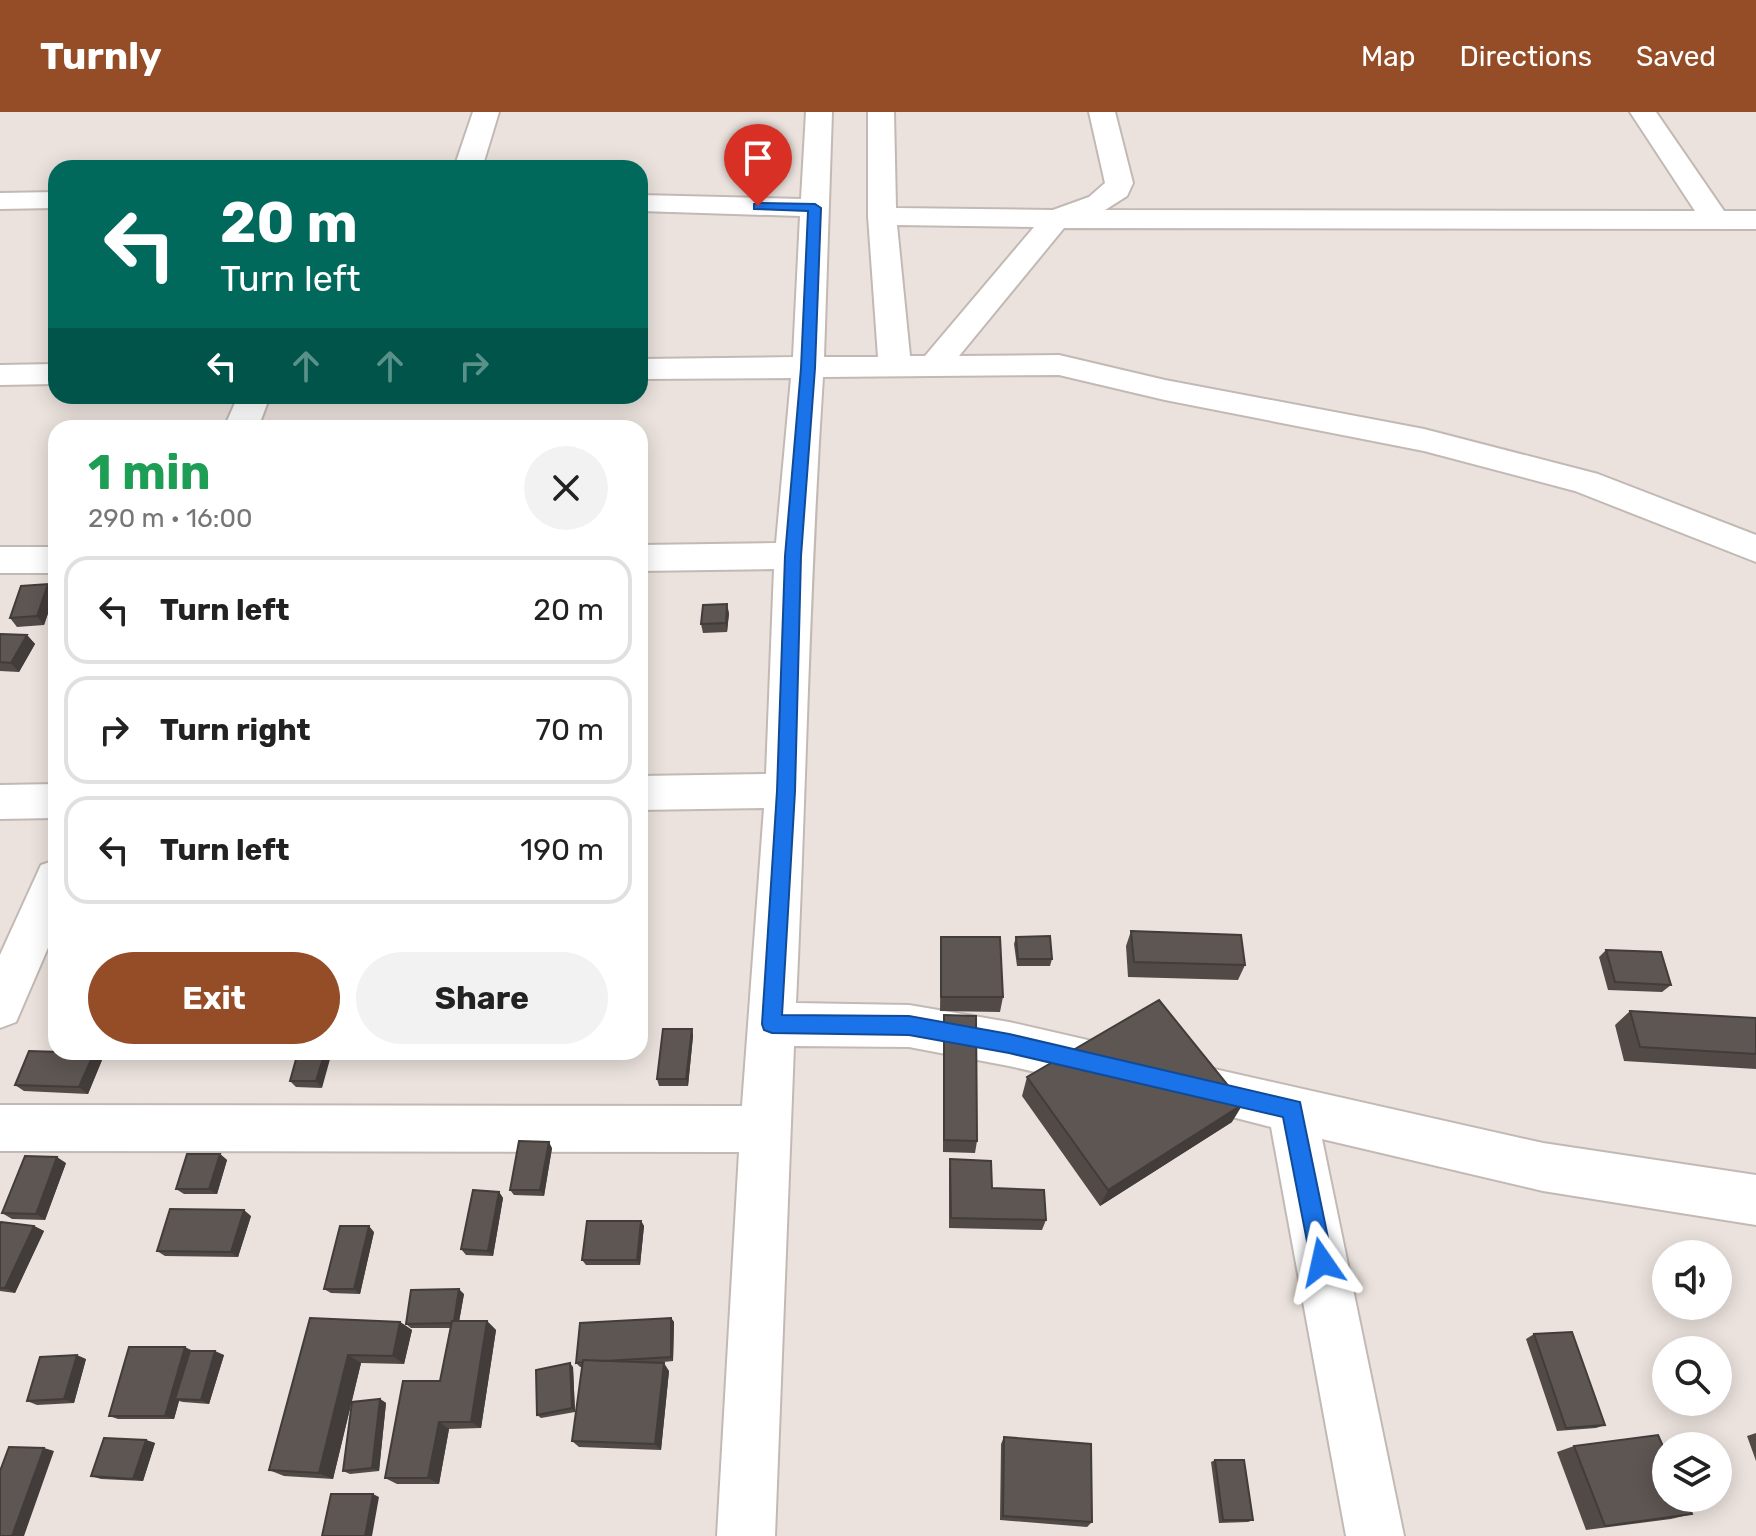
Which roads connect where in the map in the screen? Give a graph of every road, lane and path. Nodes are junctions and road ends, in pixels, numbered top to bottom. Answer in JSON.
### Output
{"nodes":[{"id":1,"x":486,"y":112,"type":"edge"},
{"id":2,"x":819,"y":112,"type":"edge"},
{"id":3,"x":881,"y":112,"type":"edge"},
{"id":4,"x":1102,"y":112,"type":"edge"},
{"id":5,"x":1643,"y":112,"type":"edge"},
{"id":6,"x":471,"y":160,"type":"edge"},
{"id":7,"x":48,"y":200,"type":"edge"},
{"id":8,"x":0,"y":201,"type":"edge"},
{"id":9,"x":648,"y":203,"type":"edge"},
{"id":10,"x":815,"y":208,"type":"junction"},
{"id":11,"x":882,"y":216,"type":"junction"},
{"id":12,"x":1056,"y":219,"type":"junction"},
{"id":13,"x":1756,"y":220,"type":"edge"},
{"id":14,"x":1716,"y":221,"type":"junction"},
{"id":15,"x":934,"y":366,"type":"junction"},
{"id":16,"x":808,"y":368,"type":"junction"},
{"id":17,"x":895,"y":368,"type":"junction"},
{"id":18,"x":648,"y":369,"type":"edge"},
{"id":19,"x":48,"y":374,"type":"edge"},
{"id":20,"x":0,"y":375,"type":"edge"},
{"id":21,"x":1756,"y":549,"type":"edge"},
{"id":22,"x":793,"y":556,"type":"junction"},
{"id":23,"x":648,"y":558,"type":"edge"},
{"id":24,"x":0,"y":560,"type":"edge"},
{"id":25,"x":48,"y":560,"type":"edge"},
{"id":26,"x":786,"y":791,"type":"junction"},
{"id":27,"x":648,"y":793,"type":"edge"},
{"id":28,"x":48,"y":801,"type":"edge"},
{"id":29,"x":0,"y":802,"type":"edge"},
{"id":30,"x":48,"y":896,"type":"edge"},
{"id":31,"x":0,"y":1007,"type":"edge"},
{"id":32,"x":772,"y":1024,"type":"junction"},
{"id":33,"x":1292,"y":1109,"type":"junction"},
{"id":34,"x":0,"y":1128,"type":"edge"},
{"id":35,"x":765,"y":1129,"type":"junction"},
{"id":36,"x":1756,"y":1200,"type":"edge"},
{"id":37,"x":746,"y":1536,"type":"edge"},
{"id":38,"x":1375,"y":1536,"type":"edge"}],
"edges":[{"from":1,"to":6,"type":"street"},
{"from":2,"to":10,"type":"street"},
{"from":3,"to":11,"type":"street"},
{"from":4,"to":12,"type":"street"},
{"from":5,"to":14,"type":"street"},
{"from":7,"to":8,"type":"street"},
{"from":9,"to":10,"type":"street"},
{"from":10,"to":16,"type":"street"},
{"from":11,"to":12,"type":"street"},
{"from":11,"to":17,"type":"street"},
{"from":12,"to":14,"type":"street"},
{"from":12,"to":15,"type":"street"},
{"from":13,"to":14,"type":"street"},
{"from":15,"to":17,"type":"street"},
{"from":15,"to":21,"type":"street"},
{"from":16,"to":17,"type":"street"},
{"from":16,"to":18,"type":"street"},
{"from":16,"to":22,"type":"street"},
{"from":19,"to":20,"type":"street"},
{"from":22,"to":23,"type":"street"},
{"from":22,"to":26,"type":"street"},
{"from":24,"to":25,"type":"street"},
{"from":26,"to":27,"type":"street"},
{"from":26,"to":32,"type":"street"},
{"from":28,"to":29,"type":"street"},
{"from":30,"to":31,"type":"street"},
{"from":32,"to":33,"type":"street"},
{"from":32,"to":35,"type":"street"},
{"from":33,"to":36,"type":"street"},
{"from":33,"to":38,"type":"street"},
{"from":34,"to":35,"type":"street"},
{"from":35,"to":37,"type":"street"}]}
